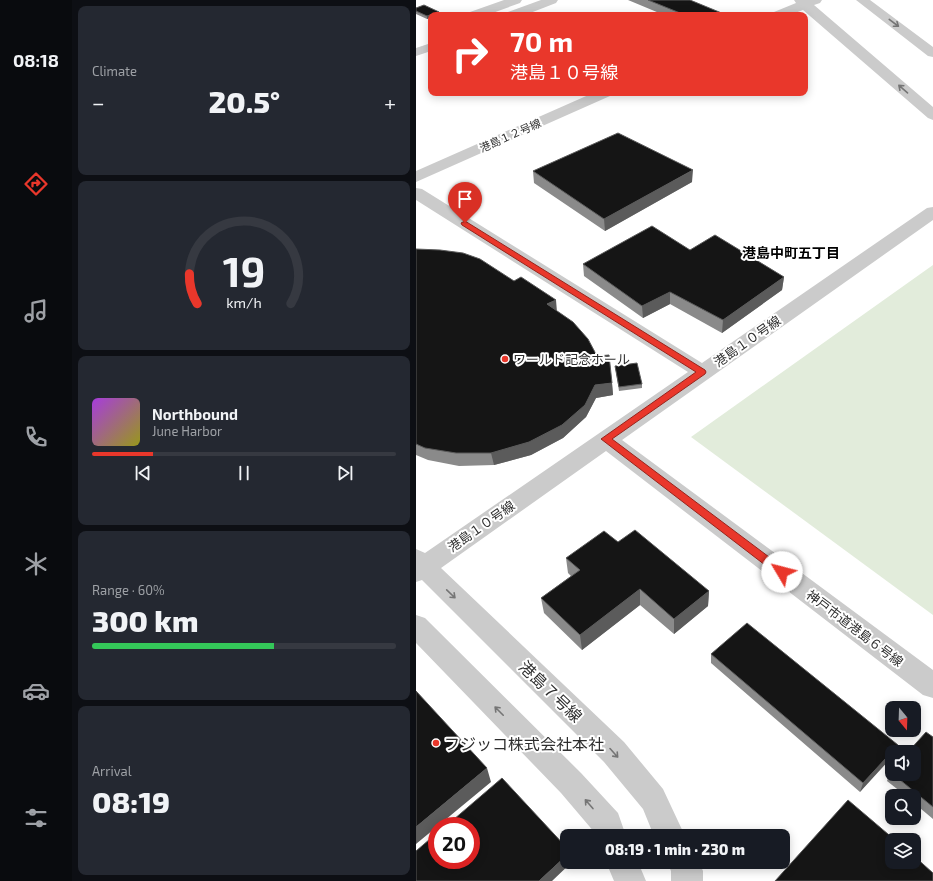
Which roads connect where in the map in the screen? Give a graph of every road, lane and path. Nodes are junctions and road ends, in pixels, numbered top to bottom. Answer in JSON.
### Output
{"nodes":[{"id":1,"x":516,"y":0,"type":"edge"},
{"id":2,"x":552,"y":0,"type":"edge"},
{"id":3,"x":862,"y":0,"type":"edge"},
{"id":4,"x":807,"y":1,"type":"edge"},
{"id":5,"x":471,"y":2,"type":"dead end"},
{"id":6,"x":495,"y":8,"type":"edge"},
{"id":7,"x":484,"y":12,"type":"edge"},
{"id":8,"x":510,"y":12,"type":"edge"},
{"id":9,"x":522,"y":12,"type":"edge"},
{"id":10,"x":785,"y":12,"type":"edge"},
{"id":11,"x":428,"y":47,"type":"edge"},
{"id":12,"x":416,"y":52,"type":"edge"},
{"id":13,"x":933,"y":53,"type":"edge"},
{"id":14,"x":598,"y":96,"type":"edge"},
{"id":15,"x":933,"y":115,"type":"edge"},
{"id":16,"x":416,"y":177,"type":"edge"},
{"id":17,"x":416,"y":193,"type":"edge"},
{"id":18,"x":933,"y":212,"type":"edge"},
{"id":19,"x":702,"y":372,"type":"junction"},
{"id":20,"x":605,"y":439,"type":"junction"},
{"id":21,"x":419,"y":566,"type":"edge"},
{"id":22,"x":416,"y":626,"type":"edge"},
{"id":23,"x":933,"y":686,"type":"edge"},
{"id":24,"x":609,"y":829,"type":"edge"},
{"id":25,"x":667,"y":829,"type":"edge"},
{"id":26,"x":625,"y":869,"type":"edge"},
{"id":27,"x":686,"y":869,"type":"edge"},
{"id":28,"x":630,"y":881,"type":"edge"},
{"id":29,"x":688,"y":881,"type":"edge"}],
"edges":[{"from":1,"to":6,"type":"street"},
{"from":2,"to":9,"type":"street"},
{"from":3,"to":13,"type":"street","one_way":true},
{"from":4,"to":10,"type":"street"},
{"from":15,"to":4,"type":"street","one_way":true},
{"from":5,"to":6,"type":"street"},
{"from":6,"to":7,"type":"street"},
{"from":6,"to":8,"type":"street"},
{"from":11,"to":12,"type":"street"},
{"from":14,"to":16,"type":"street","name":"港島１２号線"},
{"from":17,"to":19,"type":"street"},
{"from":18,"to":19,"type":"street","name":"港島１０号線"},
{"from":19,"to":20,"type":"street","name":"港島１０号線"},
{"from":20,"to":21,"type":"street","name":"港島１０号線"},
{"from":20,"to":23,"type":"street","name":"神戸市道港島６号線"},
{"from":21,"to":25,"type":"street","name":"港島７号線","one_way":true},
{"from":24,"to":22,"type":"street","one_way":true},
{"from":26,"to":28,"type":"street"},
{"from":27,"to":29,"type":"street"}]}
